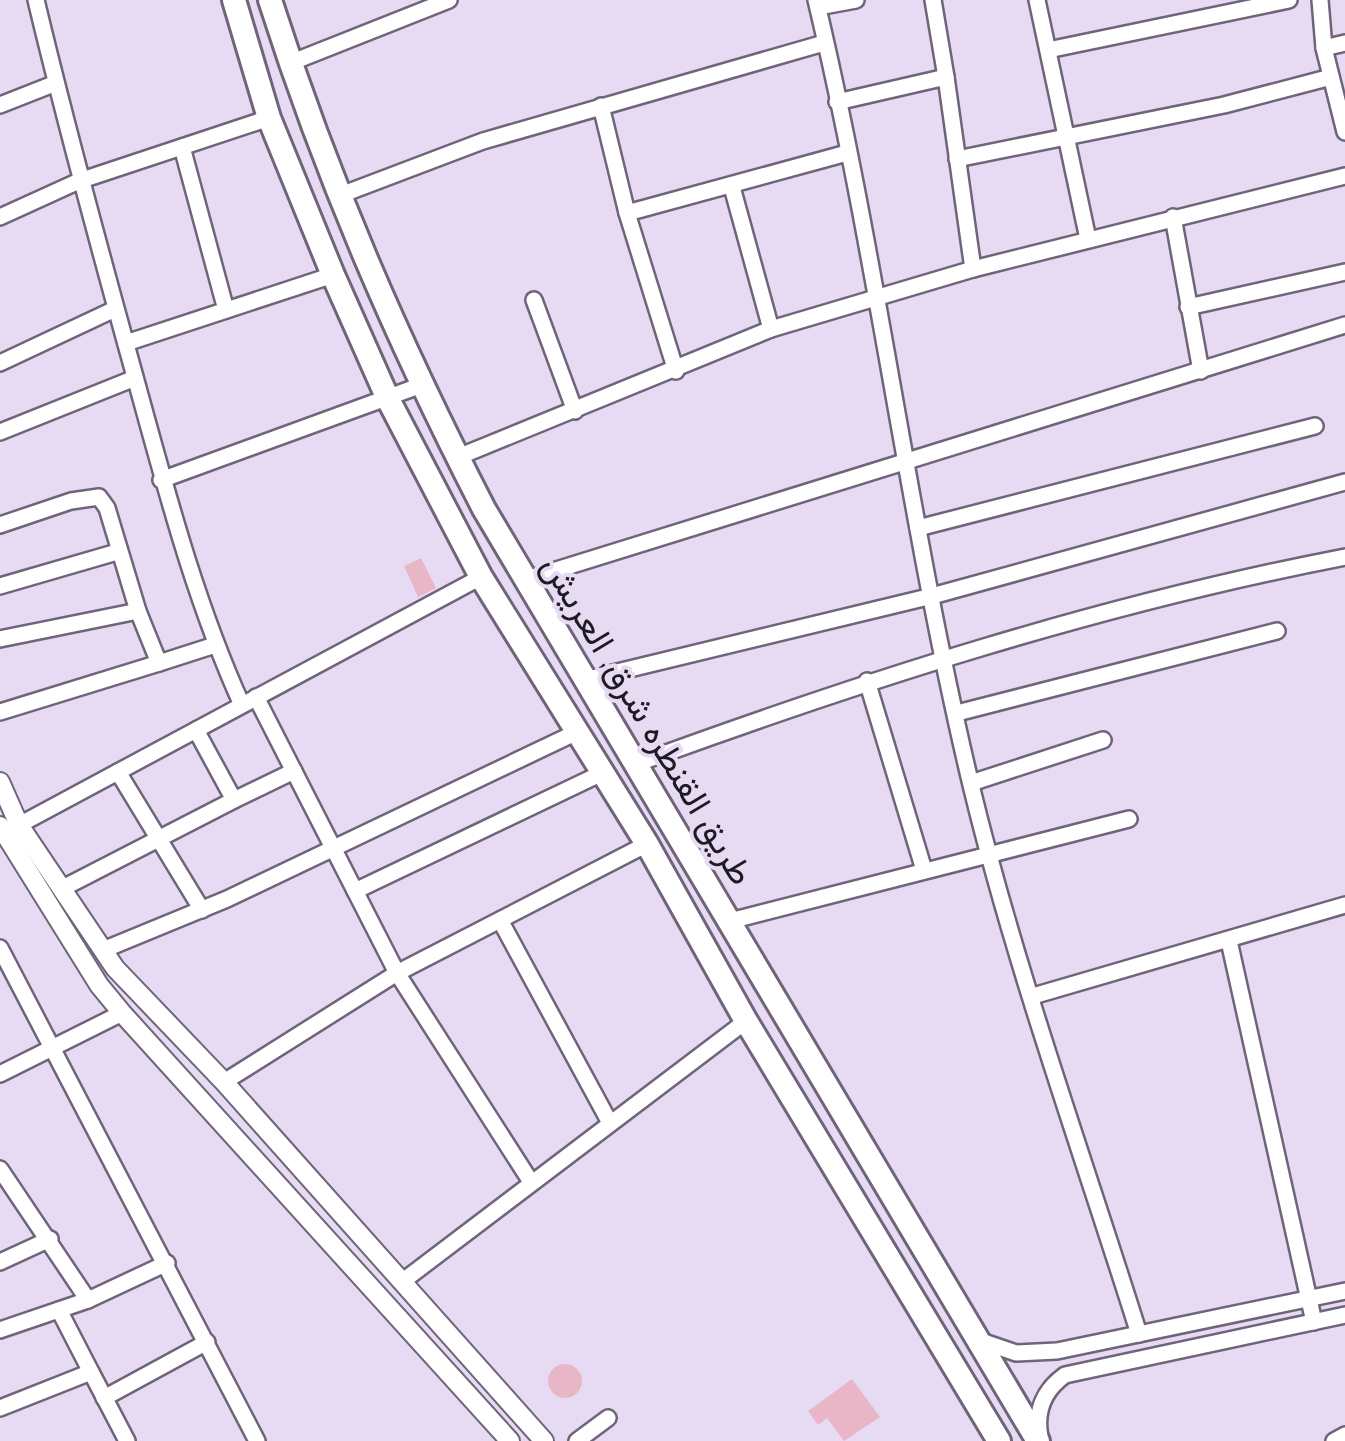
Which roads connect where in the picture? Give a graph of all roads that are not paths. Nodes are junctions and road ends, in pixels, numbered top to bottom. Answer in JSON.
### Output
{"nodes":[{"id":1,"x":36,"y":0,"type":"edge"},
{"id":2,"x":234,"y":0,"type":"edge"},
{"id":3,"x":270,"y":0,"type":"edge"},
{"id":4,"x":449,"y":0,"type":"edge"},
{"id":5,"x":856,"y":0,"type":"edge"},
{"id":6,"x":933,"y":0,"type":"edge"},
{"id":7,"x":1036,"y":0,"type":"edge"},
{"id":8,"x":1289,"y":0,"type":"edge"},
{"id":9,"x":1320,"y":0,"type":"edge"},
{"id":10,"x":817,"y":4,"type":"edge"},
{"id":11,"x":824,"y":43,"type":"junction"},
{"id":12,"x":1345,"y":43,"type":"edge"},
{"id":13,"x":1324,"y":48,"type":"junction"},
{"id":14,"x":1048,"y":50,"type":"junction"},
{"id":15,"x":290,"y":63,"type":"junction"},
{"id":16,"x":946,"y":77,"type":"junction"},
{"id":17,"x":1331,"y":77,"type":"junction"},
{"id":18,"x":56,"y":83,"type":"junction"},
{"id":19,"x":837,"y":102,"type":"junction"},
{"id":20,"x":0,"y":105,"type":"edge"},
{"id":21,"x":601,"y":106,"type":"junction"},
{"id":22,"x":268,"y":118,"type":"junction"},
{"id":23,"x":1345,"y":132,"type":"edge"},
{"id":24,"x":1069,"y":137,"type":"junction"},
{"id":25,"x":182,"y":146,"type":"junction"},
{"id":26,"x":848,"y":153,"type":"junction"},
{"id":27,"x":957,"y":159,"type":"junction"},
{"id":28,"x":1345,"y":176,"type":"edge"},
{"id":29,"x":80,"y":181,"type":"junction"},
{"id":30,"x":732,"y":186,"type":"junction"},
{"id":31,"x":338,"y":196,"type":"junction"},
{"id":32,"x":627,"y":213,"type":"junction"},
{"id":33,"x":0,"y":217,"type":"edge"},
{"id":34,"x":1173,"y":217,"type":"junction"},
{"id":35,"x":1088,"y":240,"type":"junction"},
{"id":36,"x":973,"y":269,"type":"junction"},
{"id":37,"x":1345,"y":272,"type":"edge"},
{"id":38,"x":333,"y":276,"type":"junction"},
{"id":39,"x":875,"y":297,"type":"junction"},
{"id":40,"x":534,"y":300,"type":"dead end"},
{"id":41,"x":1188,"y":307,"type":"junction"},
{"id":42,"x":115,"y":309,"type":"junction"},
{"id":43,"x":226,"y":310,"type":"junction"},
{"id":44,"x":1345,"y":325,"type":"edge"},
{"id":45,"x":771,"y":329,"type":"junction"},
{"id":46,"x":126,"y":343,"type":"junction"},
{"id":47,"x":0,"y":363,"type":"edge"},
{"id":48,"x":1202,"y":370,"type":"junction"},
{"id":49,"x":676,"y":371,"type":"junction"},
{"id":50,"x":136,"y":378,"type":"junction"},
{"id":51,"x":420,"y":386,"type":"junction"},
{"id":52,"x":388,"y":399,"type":"junction"},
{"id":53,"x":575,"y":411,"type":"junction"},
{"id":54,"x":1315,"y":426,"type":"dead end"},
{"id":55,"x":0,"y":432,"type":"edge"},
{"id":56,"x":458,"y":457,"type":"junction"},
{"id":57,"x":903,"y":465,"type":"junction"},
{"id":58,"x":161,"y":480,"type":"junction"},
{"id":59,"x":1345,"y":482,"type":"edge"},
{"id":60,"x":0,"y":525,"type":"edge"},
{"id":61,"x":918,"y":528,"type":"junction"},
{"id":62,"x":117,"y":552,"type":"junction"},
{"id":63,"x":1345,"y":557,"type":"edge"},
{"id":64,"x":481,"y":577,"type":"junction"},
{"id":65,"x":524,"y":580,"type":"junction"},
{"id":66,"x":0,"y":586,"type":"edge"},
{"id":67,"x":932,"y":596,"type":"junction"},
{"id":68,"x":138,"y":611,"type":"junction"},
{"id":69,"x":1277,"y":631,"type":"dead end"},
{"id":70,"x":0,"y":639,"type":"edge"},
{"id":71,"x":215,"y":645,"type":"junction"},
{"id":72,"x":945,"y":659,"type":"junction"},
{"id":73,"x":160,"y":663,"type":"junction"},
{"id":74,"x":584,"y":680,"type":"junction"},
{"id":75,"x":867,"y":681,"type":"junction"},
{"id":76,"x":249,"y":701,"type":"junction"},
{"id":77,"x":0,"y":712,"type":"edge"},
{"id":78,"x":957,"y":714,"type":"junction"},
{"id":79,"x":196,"y":730,"type":"junction"},
{"id":80,"x":577,"y":732,"type":"junction"},
{"id":81,"x":1103,"y":740,"type":"dead end"},
{"id":82,"x":633,"y":765,"type":"junction"},
{"id":83,"x":294,"y":771,"type":"junction"},
{"id":84,"x":118,"y":772,"type":"junction"},
{"id":85,"x":602,"y":773,"type":"junction"},
{"id":86,"x":0,"y":782,"type":"edge"},
{"id":87,"x":971,"y":783,"type":"junction"},
{"id":88,"x":234,"y":800,"type":"junction"},
{"id":89,"x":1129,"y":820,"type":"dead end"},
{"id":90,"x":10,"y":826,"type":"edge"},
{"id":91,"x":158,"y":838,"type":"junction"},
{"id":92,"x":647,"y":844,"type":"junction"},
{"id":93,"x":333,"y":848,"type":"junction"},
{"id":94,"x":990,"y":855,"type":"junction"},
{"id":95,"x":924,"y":870,"type":"junction"},
{"id":96,"x":61,"y":888,"type":"junction"},
{"id":97,"x":355,"y":891,"type":"junction"},
{"id":98,"x":1345,"y":905,"type":"edge"},
{"id":99,"x":202,"y":910,"type":"junction"},
{"id":100,"x":500,"y":920,"type":"junction"},
{"id":101,"x":726,"y":922,"type":"junction"},
{"id":102,"x":1229,"y":941,"type":"junction"},
{"id":103,"x":0,"y":948,"type":"edge"},
{"id":104,"x":102,"y":950,"type":"junction"},
{"id":105,"x":397,"y":974,"type":"junction"},
{"id":106,"x":1033,"y":996,"type":"junction"},
{"id":107,"x":122,"y":1013,"type":"junction"},
{"id":108,"x":746,"y":1021,"type":"junction"},
{"id":109,"x":55,"y":1048,"type":"junction"},
{"id":110,"x":0,"y":1074,"type":"edge"},
{"id":111,"x":224,"y":1082,"type":"junction"},
{"id":112,"x":610,"y":1123,"type":"junction"},
{"id":113,"x":0,"y":1169,"type":"edge"},
{"id":114,"x":531,"y":1182,"type":"junction"},
{"id":115,"x":50,"y":1239,"type":"junction"},
{"id":116,"x":0,"y":1262,"type":"edge"},
{"id":117,"x":167,"y":1263,"type":"junction"},
{"id":118,"x":403,"y":1281,"type":"junction"},
{"id":119,"x":1345,"y":1291,"type":"edge"},
{"id":120,"x":1308,"y":1299,"type":"junction"},
{"id":121,"x":88,"y":1300,"type":"junction"},
{"id":122,"x":59,"y":1310,"type":"junction"},
{"id":123,"x":1345,"y":1316,"type":"edge"},
{"id":124,"x":1314,"y":1322,"type":"junction"},
{"id":125,"x":0,"y":1330,"type":"edge"},
{"id":126,"x":1139,"y":1334,"type":"junction"},
{"id":127,"x":980,"y":1341,"type":"junction"},
{"id":128,"x":207,"y":1342,"type":"junction"},
{"id":129,"x":91,"y":1372,"type":"junction"},
{"id":130,"x":104,"y":1398,"type":"junction"},
{"id":131,"x":0,"y":1408,"type":"edge"},
{"id":132,"x":608,"y":1418,"type":"dead end"},
{"id":133,"x":530,"y":1426,"type":"junction"},
{"id":134,"x":1345,"y":1435,"type":"edge"},
{"id":135,"x":127,"y":1441,"type":"edge"},
{"id":136,"x":257,"y":1441,"type":"edge"},
{"id":137,"x":513,"y":1441,"type":"edge"},
{"id":138,"x":544,"y":1441,"type":"edge"},
{"id":139,"x":577,"y":1441,"type":"edge"},
{"id":140,"x":999,"y":1441,"type":"edge"},
{"id":141,"x":1039,"y":1441,"type":"edge"},
{"id":142,"x":1334,"y":1441,"type":"edge"}],
"edges":[{"from":1,"to":18,"type":"street"},
{"from":2,"to":22,"type":"highway","name":"طريق القنطره شرق, العريش"},
{"from":3,"to":15,"type":"highway","name":"طريق القنطره شرق, العريش"},
{"from":4,"to":15,"type":"street"},
{"from":5,"to":10,"type":"street"},
{"from":6,"to":16,"type":"street"},
{"from":7,"to":14,"type":"street"},
{"from":8,"to":14,"type":"street"},
{"from":9,"to":13,"type":"street"},
{"from":10,"to":11,"type":"street"},
{"from":11,"to":19,"type":"street"},
{"from":11,"to":21,"type":"street"},
{"from":12,"to":13,"type":"street"},
{"from":13,"to":17,"type":"street"},
{"from":14,"to":24,"type":"street"},
{"from":15,"to":31,"type":"highway","name":"طريق القنطره شرق, العريش"},
{"from":16,"to":19,"type":"street"},
{"from":16,"to":27,"type":"street"},
{"from":17,"to":23,"type":"street"},
{"from":17,"to":24,"type":"street"},
{"from":18,"to":20,"type":"street"},
{"from":18,"to":29,"type":"street"},
{"from":19,"to":26,"type":"street"},
{"from":21,"to":31,"type":"street"},
{"from":21,"to":32,"type":"street"},
{"from":22,"to":25,"type":"street"},
{"from":22,"to":38,"type":"highway","name":"طريق القنطره شرق, العريش"},
{"from":24,"to":27,"type":"street"},
{"from":24,"to":35,"type":"street"},
{"from":25,"to":29,"type":"street"},
{"from":25,"to":43,"type":"street"},
{"from":26,"to":30,"type":"street"},
{"from":26,"to":39,"type":"street"},
{"from":27,"to":36,"type":"street"},
{"from":28,"to":34,"type":"street"},
{"from":29,"to":33,"type":"street"},
{"from":29,"to":42,"type":"street"},
{"from":30,"to":32,"type":"street"},
{"from":30,"to":45,"type":"street"},
{"from":31,"to":51,"type":"highway","name":"طريق القنطره شرق, العريش"},
{"from":32,"to":49,"type":"street"},
{"from":34,"to":35,"type":"street"},
{"from":34,"to":41,"type":"street"},
{"from":35,"to":36,"type":"street"},
{"from":36,"to":39,"type":"street"},
{"from":37,"to":41,"type":"street"},
{"from":38,"to":43,"type":"street"},
{"from":38,"to":52,"type":"highway","name":"طريق القنطره شرق, العريش"},
{"from":39,"to":45,"type":"street"},
{"from":39,"to":57,"type":"street"},
{"from":40,"to":53,"type":"street"},
{"from":41,"to":48,"type":"street"},
{"from":42,"to":46,"type":"street"},
{"from":42,"to":47,"type":"street"},
{"from":43,"to":46,"type":"street"},
{"from":44,"to":48,"type":"street"},
{"from":45,"to":49,"type":"street"},
{"from":46,"to":50,"type":"street"},
{"from":48,"to":57,"type":"street"},
{"from":49,"to":53,"type":"street"},
{"from":50,"to":55,"type":"street"},
{"from":50,"to":58,"type":"street"},
{"from":51,"to":52,"type":"street"},
{"from":51,"to":56,"type":"highway","name":"طريق القنطره شرق, العريش"},
{"from":52,"to":58,"type":"street"},
{"from":52,"to":64,"type":"highway","name":"طريق القنطره شرق, العريش"},
{"from":53,"to":56,"type":"street"},
{"from":54,"to":61,"type":"street"},
{"from":56,"to":65,"type":"highway","name":"طريق القنطره شرق, العريش"},
{"from":57,"to":61,"type":"street"},
{"from":57,"to":65,"type":"street"},
{"from":58,"to":71,"type":"street"},
{"from":59,"to":67,"type":"street"},
{"from":60,"to":62,"type":"street"},
{"from":61,"to":67,"type":"street"},
{"from":62,"to":66,"type":"street"},
{"from":62,"to":68,"type":"street"},
{"from":63,"to":72,"type":"street"},
{"from":64,"to":76,"type":"street"},
{"from":64,"to":80,"type":"highway","name":"طريق القنطره شرق, العريش"},
{"from":65,"to":74,"type":"highway","name":"طريق القنطره شرق, العريش"},
{"from":67,"to":72,"type":"street"},
{"from":67,"to":74,"type":"street"},
{"from":68,"to":70,"type":"street"},
{"from":68,"to":73,"type":"street"},
{"from":69,"to":78,"type":"street"},
{"from":71,"to":73,"type":"street"},
{"from":71,"to":76,"type":"street"},
{"from":72,"to":75,"type":"street"},
{"from":72,"to":78,"type":"street"},
{"from":73,"to":77,"type":"street"},
{"from":74,"to":82,"type":"highway","name":"طريق القنطره شرق, العريش"},
{"from":75,"to":82,"type":"street"},
{"from":75,"to":95,"type":"street"},
{"from":76,"to":79,"type":"street"},
{"from":76,"to":83,"type":"street"},
{"from":78,"to":87,"type":"street"},
{"from":79,"to":84,"type":"street"},
{"from":79,"to":88,"type":"street"},
{"from":80,"to":85,"type":"highway","name":"طريق القنطره شرق, العريش"},
{"from":80,"to":93,"type":"street"},
{"from":81,"to":87,"type":"street"},
{"from":82,"to":101,"type":"highway","name":"طريق القنطره شرق, العريش"},
{"from":83,"to":88,"type":"street"},
{"from":83,"to":93,"type":"street"},
{"from":84,"to":90,"type":"street"},
{"from":84,"to":91,"type":"street"},
{"from":85,"to":92,"type":"highway","name":"طريق القنطره شرق, العريش"},
{"from":85,"to":97,"type":"street"},
{"from":86,"to":90,"type":"main road"},
{"from":87,"to":94,"type":"street"},
{"from":88,"to":91,"type":"street"},
{"from":89,"to":94,"type":"street"},
{"from":90,"to":96,"type":"main road"},
{"from":90,"to":107,"type":"main road"},
{"from":91,"to":96,"type":"street"},
{"from":91,"to":99,"type":"street"},
{"from":92,"to":100,"type":"street"},
{"from":92,"to":108,"type":"highway","name":"طريق القنطره شرق, العريش"},
{"from":93,"to":97,"type":"street"},
{"from":93,"to":99,"type":"street"},
{"from":94,"to":95,"type":"street"},
{"from":94,"to":106,"type":"street"},
{"from":95,"to":101,"type":"street"},
{"from":96,"to":104,"type":"main road"},
{"from":97,"to":105,"type":"street"},
{"from":98,"to":102,"type":"street"},
{"from":99,"to":104,"type":"street"},
{"from":100,"to":105,"type":"street"},
{"from":100,"to":112,"type":"street"},
{"from":101,"to":127,"type":"highway","name":"طريق القنطره شرق, العريش"},
{"from":102,"to":106,"type":"street"},
{"from":102,"to":120,"type":"street"},
{"from":103,"to":109,"type":"street"},
{"from":104,"to":111,"type":"main road"},
{"from":105,"to":111,"type":"street"},
{"from":105,"to":114,"type":"street"},
{"from":106,"to":126,"type":"street"},
{"from":107,"to":109,"type":"street"},
{"from":107,"to":137,"type":"main road"},
{"from":108,"to":112,"type":"street"},
{"from":108,"to":140,"type":"highway","name":"طريق القنطره شرق, العريش"},
{"from":109,"to":110,"type":"street"},
{"from":109,"to":117,"type":"street"},
{"from":111,"to":118,"type":"main road"},
{"from":112,"to":114,"type":"street"},
{"from":113,"to":115,"type":"street"},
{"from":114,"to":118,"type":"street"},
{"from":115,"to":116,"type":"street"},
{"from":115,"to":121,"type":"street"},
{"from":117,"to":121,"type":"street"},
{"from":117,"to":128,"type":"street"},
{"from":118,"to":133,"type":"main road"},
{"from":119,"to":120,"type":"street"},
{"from":120,"to":124,"type":"street"},
{"from":120,"to":126,"type":"street"},
{"from":121,"to":122,"type":"street"},
{"from":122,"to":125,"type":"street"},
{"from":122,"to":129,"type":"street"},
{"from":123,"to":124,"type":"street"},
{"from":124,"to":141,"type":"street"},
{"from":126,"to":127,"type":"street"},
{"from":127,"to":141,"type":"highway","name":"طريق القنطره شرق, العريش"},
{"from":128,"to":130,"type":"street"},
{"from":128,"to":136,"type":"street"},
{"from":129,"to":130,"type":"street"},
{"from":129,"to":131,"type":"street"},
{"from":130,"to":135,"type":"street"},
{"from":132,"to":139,"type":"street"},
{"from":133,"to":137,"type":"street"},
{"from":133,"to":138,"type":"main road"},
{"from":134,"to":142,"type":"street"}]}
